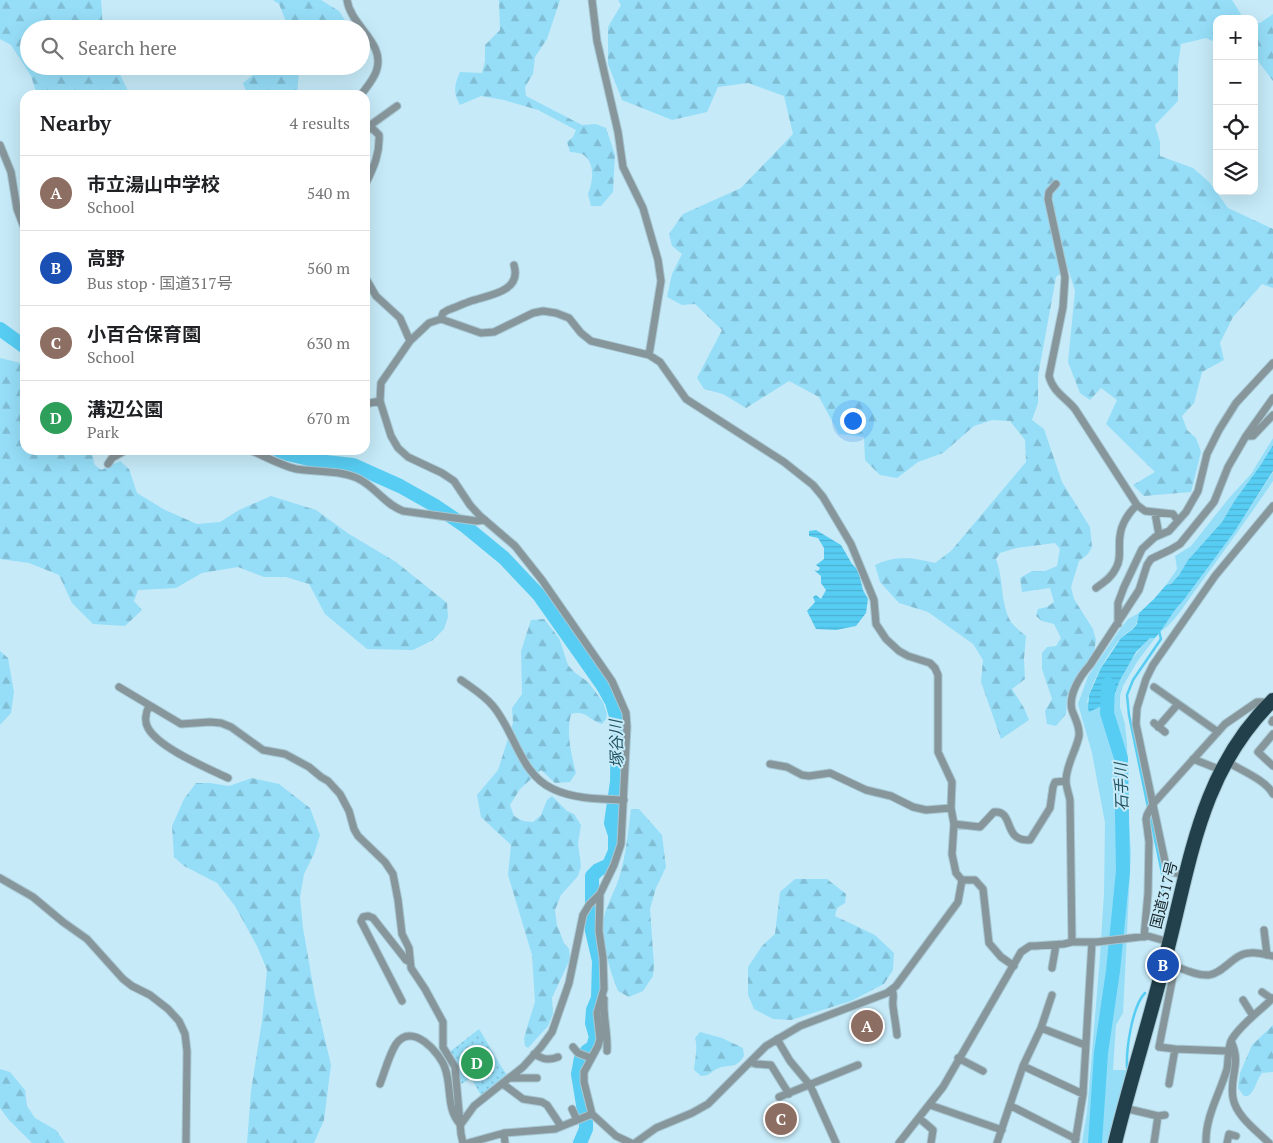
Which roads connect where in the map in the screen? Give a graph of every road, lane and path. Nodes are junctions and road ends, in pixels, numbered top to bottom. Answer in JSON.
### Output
{"nodes":[{"id":1,"x":347,"y":0,"type":"edge"},
{"id":2,"x":592,"y":0,"type":"edge"},
{"id":3,"x":356,"y":20,"type":"edge"},
{"id":4,"x":370,"y":39,"type":"edge"},
{"id":5,"x":364,"y":90,"type":"edge"},
{"id":6,"x":397,"y":106,"type":"dead end"},
{"id":7,"x":370,"y":126,"type":"edge"},
{"id":8,"x":370,"y":129,"type":"edge"},
{"id":9,"x":0,"y":145,"type":"edge"},
{"id":10,"x":370,"y":174,"type":"edge"},
{"id":11,"x":1056,"y":184,"type":"dead end"},
{"id":12,"x":20,"y":217,"type":"edge"},
{"id":13,"x":514,"y":265,"type":"dead end"},
{"id":14,"x":370,"y":286,"type":"edge"},
{"id":15,"x":441,"y":319,"type":"junction"},
{"id":16,"x":410,"y":340,"type":"junction"},
{"id":17,"x":649,"y":355,"type":"junction"},
{"id":18,"x":1273,"y":363,"type":"edge"},
{"id":19,"x":1273,"y":398,"type":"edge"},
{"id":20,"x":380,"y":401,"type":"junction"},
{"id":21,"x":370,"y":403,"type":"edge"},
{"id":22,"x":1273,"y":415,"type":"edge"},
{"id":23,"x":1246,"y":436,"type":"junction"},
{"id":24,"x":117,"y":455,"type":"edge"},
{"id":25,"x":262,"y":455,"type":"edge"},
{"id":26,"x":108,"y":464,"type":"dead end"},
{"id":27,"x":1137,"y":505,"type":"junction"},
{"id":28,"x":1272,"y":509,"type":"edge"},
{"id":29,"x":1155,"y":513,"type":"junction"},
{"id":30,"x":485,"y":520,"type":"junction"},
{"id":31,"x":1178,"y":521,"type":"junction"},
{"id":32,"x":1159,"y":535,"type":"junction"},
{"id":33,"x":1096,"y":588,"type":"dead end"},
{"id":34,"x":1118,"y":624,"type":"junction"},
{"id":35,"x":461,"y":680,"type":"dead end"},
{"id":36,"x":119,"y":687,"type":"dead end"},
{"id":37,"x":1154,"y":687,"type":"dead end"},
{"id":38,"x":1270,"y":702,"type":"edge"},
{"id":39,"x":1178,"y":704,"type":"junction"},
{"id":40,"x":149,"y":706,"type":"junction"},
{"id":41,"x":1165,"y":732,"type":"dead end"},
{"id":42,"x":1218,"y":732,"type":"junction"},
{"id":43,"x":1273,"y":734,"type":"edge"},
{"id":44,"x":1193,"y":759,"type":"junction"},
{"id":45,"x":770,"y":764,"type":"dead end"},
{"id":46,"x":1223,"y":766,"type":"junction"},
{"id":47,"x":1273,"y":766,"type":"edge"},
{"id":48,"x":228,"y":778,"type":"dead end"},
{"id":49,"x":1066,"y":781,"type":"junction"},
{"id":50,"x":1273,"y":794,"type":"edge"},
{"id":51,"x":622,"y":800,"type":"junction"},
{"id":52,"x":1153,"y":804,"type":"junction"},
{"id":53,"x":951,"y":808,"type":"junction"},
{"id":54,"x":954,"y":824,"type":"junction"},
{"id":55,"x":1185,"y":875,"type":"junction"},
{"id":56,"x":0,"y":878,"type":"edge"},
{"id":57,"x":962,"y":880,"type":"junction"},
{"id":58,"x":598,"y":896,"type":"junction"},
{"id":59,"x":1264,"y":930,"type":"dead end"},
{"id":60,"x":1144,"y":937,"type":"junction"},
{"id":61,"x":1072,"y":942,"type":"junction"},
{"id":62,"x":1095,"y":942,"type":"junction"},
{"id":63,"x":1169,"y":942,"type":"junction"},
{"id":64,"x":1056,"y":945,"type":"junction"},
{"id":65,"x":1270,"y":956,"type":"edge"},
{"id":66,"x":410,"y":962,"type":"junction"},
{"id":67,"x":1170,"y":964,"type":"junction"},
{"id":68,"x":1014,"y":966,"type":"junction"},
{"id":69,"x":1052,"y":968,"type":"dead end"},
{"id":70,"x":604,"y":989,"type":"junction"},
{"id":71,"x":892,"y":990,"type":"junction"},
{"id":72,"x":1262,"y":992,"type":"dead end"},
{"id":73,"x":1052,"y":995,"type":"dead end"},
{"id":74,"x":1272,"y":998,"type":"edge"},
{"id":75,"x":1243,"y":1000,"type":"dead end"},
{"id":76,"x":402,"y":1001,"type":"dead end"},
{"id":77,"x":1253,"y":1016,"type":"junction"},
{"id":78,"x":1041,"y":1028,"type":"junction"},
{"id":79,"x":897,"y":1035,"type":"dead end"},
{"id":80,"x":777,"y":1039,"type":"junction"},
{"id":81,"x":1231,"y":1041,"type":"junction"},
{"id":82,"x":1085,"y":1045,"type":"junction"},
{"id":83,"x":573,"y":1047,"type":"dead end"},
{"id":84,"x":1175,"y":1049,"type":"junction"},
{"id":85,"x":607,"y":1051,"type":"dead end"},
{"id":86,"x":1228,"y":1051,"type":"junction"},
{"id":87,"x":534,"y":1054,"type":"junction"},
{"id":88,"x":586,"y":1056,"type":"junction"},
{"id":89,"x":558,"y":1057,"type":"dead end"},
{"id":90,"x":958,"y":1058,"type":"junction"},
{"id":91,"x":751,"y":1062,"type":"junction"},
{"id":92,"x":858,"y":1065,"type":"dead end"},
{"id":93,"x":1023,"y":1066,"type":"junction"},
{"id":94,"x":984,"y":1071,"type":"dead end"},
{"id":95,"x":510,"y":1078,"type":"junction"},
{"id":96,"x":537,"y":1078,"type":"dead end"},
{"id":97,"x":380,"y":1084,"type":"dead end"},
{"id":98,"x":503,"y":1084,"type":"junction"},
{"id":99,"x":1168,"y":1084,"type":"dead end"},
{"id":100,"x":810,"y":1085,"type":"junction"},
{"id":101,"x":789,"y":1094,"type":"junction"},
{"id":102,"x":1083,"y":1094,"type":"junction"},
{"id":103,"x":779,"y":1098,"type":"dead end"},
{"id":104,"x":930,"y":1105,"type":"junction"},
{"id":105,"x":1011,"y":1106,"type":"junction"},
{"id":106,"x":1124,"y":1108,"type":"junction"},
{"id":107,"x":572,"y":1109,"type":"dead end"},
{"id":108,"x":585,"y":1117,"type":"junction"},
{"id":109,"x":919,"y":1118,"type":"junction"},
{"id":110,"x":461,"y":1124,"type":"junction"},
{"id":111,"x":561,"y":1126,"type":"junction"},
{"id":112,"x":1002,"y":1130,"type":"junction"},
{"id":113,"x":504,"y":1133,"type":"junction"},
{"id":114,"x":1236,"y":1136,"type":"dead end"},
{"id":115,"x":1076,"y":1141,"type":"edge"},
{"id":116,"x":186,"y":1143,"type":"edge"},
{"id":117,"x":463,"y":1143,"type":"edge"},
{"id":118,"x":468,"y":1143,"type":"edge"},
{"id":119,"x":505,"y":1143,"type":"edge"},
{"id":120,"x":630,"y":1143,"type":"edge"},
{"id":121,"x":635,"y":1143,"type":"edge"},
{"id":122,"x":836,"y":1143,"type":"edge"},
{"id":123,"x":900,"y":1143,"type":"edge"},
{"id":124,"x":932,"y":1143,"type":"edge"},
{"id":125,"x":997,"y":1143,"type":"edge"},
{"id":126,"x":1115,"y":1143,"type":"edge"},
{"id":127,"x":1154,"y":1143,"type":"edge"},
{"id":128,"x":1206,"y":1143,"type":"edge"},
{"id":129,"x":1226,"y":1143,"type":"edge"},
{"id":130,"x":1269,"y":1143,"type":"edge"}],
"edges":[{"from":1,"to":3,"type":"street"},
{"from":2,"to":17,"type":"street"},
{"from":4,"to":5,"type":"street"},
{"from":6,"to":7,"type":"street"},
{"from":8,"to":10,"type":"street"},
{"from":9,"to":12,"type":"street"},
{"from":11,"to":27,"type":"street"},
{"from":13,"to":15,"type":"street"},
{"from":14,"to":16,"type":"street"},
{"from":15,"to":16,"type":"street"},
{"from":15,"to":17,"type":"street"},
{"from":16,"to":20,"type":"street"},
{"from":17,"to":53,"type":"street"},
{"from":18,"to":31,"type":"street"},
{"from":19,"to":23,"type":"street"},
{"from":20,"to":21,"type":"street"},
{"from":20,"to":30,"type":"street"},
{"from":22,"to":23,"type":"street"},
{"from":23,"to":34,"type":"street"},
{"from":24,"to":26,"type":"street"},
{"from":25,"to":30,"type":"street"},
{"from":27,"to":29,"type":"street"},
{"from":27,"to":33,"type":"street"},
{"from":28,"to":52,"type":"street"},
{"from":29,"to":31,"type":"street"},
{"from":29,"to":32,"type":"street"},
{"from":30,"to":51,"type":"street"},
{"from":31,"to":32,"type":"street"},
{"from":32,"to":34,"type":"street"},
{"from":34,"to":49,"type":"street"},
{"from":35,"to":51,"type":"street"},
{"from":36,"to":40,"type":"street"},
{"from":37,"to":39,"type":"street"},
{"from":38,"to":42,"type":"street"},
{"from":38,"to":46,"type":"highway","name":"国道317号"},
{"from":39,"to":41,"type":"street"},
{"from":39,"to":42,"type":"street"},
{"from":40,"to":48,"type":"street"},
{"from":40,"to":66,"type":"street"},
{"from":42,"to":44,"type":"street"},
{"from":43,"to":47,"type":"street"},
{"from":44,"to":46,"type":"street"},
{"from":44,"to":52,"type":"street"},
{"from":45,"to":53,"type":"street"},
{"from":46,"to":50,"type":"street"},
{"from":46,"to":55,"type":"highway","name":"国道317号"},
{"from":49,"to":54,"type":"street"},
{"from":49,"to":61,"type":"street"},
{"from":51,"to":58,"type":"street"},
{"from":52,"to":55,"type":"street"},
{"from":52,"to":60,"type":"street"},
{"from":53,"to":54,"type":"street"},
{"from":54,"to":57,"type":"street"},
{"from":55,"to":63,"type":"highway","name":"国道317号"},
{"from":56,"to":116,"type":"street"},
{"from":57,"to":68,"type":"street"},
{"from":57,"to":71,"type":"street"},
{"from":58,"to":70,"type":"street"},
{"from":58,"to":87,"type":"street"},
{"from":59,"to":65,"type":"street"},
{"from":60,"to":62,"type":"street"},
{"from":60,"to":63,"type":"street"},
{"from":61,"to":62,"type":"street"},
{"from":61,"to":64,"type":"street"},
{"from":62,"to":82,"type":"street"},
{"from":63,"to":67,"type":"highway","name":"国道317号"},
{"from":64,"to":68,"type":"street"},
{"from":64,"to":69,"type":"street"},
{"from":65,"to":67,"type":"street"},
{"from":66,"to":76,"type":"street"},
{"from":66,"to":110,"type":"street"},
{"from":67,"to":84,"type":"street"},
{"from":67,"to":106,"type":"highway","name":"国道317号"},
{"from":68,"to":90,"type":"street"},
{"from":70,"to":85,"type":"street"},
{"from":70,"to":88,"type":"street"},
{"from":71,"to":79,"type":"street"},
{"from":71,"to":80,"type":"street"},
{"from":72,"to":74,"type":"street"},
{"from":73,"to":78,"type":"street"},
{"from":74,"to":77,"type":"street"},
{"from":75,"to":77,"type":"street"},
{"from":77,"to":81,"type":"street"},
{"from":78,"to":82,"type":"street"},
{"from":78,"to":93,"type":"street"},
{"from":80,"to":91,"type":"street"},
{"from":80,"to":100,"type":"street"},
{"from":81,"to":86,"type":"street"},
{"from":81,"to":130,"type":"street"},
{"from":82,"to":102,"type":"street"},
{"from":83,"to":88,"type":"street"},
{"from":84,"to":86,"type":"street"},
{"from":84,"to":99,"type":"street"},
{"from":86,"to":128,"type":"street"},
{"from":87,"to":89,"type":"street"},
{"from":87,"to":95,"type":"street"},
{"from":88,"to":108,"type":"street"},
{"from":90,"to":94,"type":"street"},
{"from":90,"to":104,"type":"street"},
{"from":91,"to":101,"type":"street"},
{"from":91,"to":121,"type":"street"},
{"from":92,"to":100,"type":"street"},
{"from":93,"to":102,"type":"street"},
{"from":93,"to":105,"type":"street"},
{"from":95,"to":96,"type":"street"},
{"from":95,"to":98,"type":"street"},
{"from":97,"to":110,"type":"street"},
{"from":98,"to":110,"type":"street"},
{"from":98,"to":111,"type":"street"},
{"from":100,"to":101,"type":"street"},
{"from":100,"to":122,"type":"street"},
{"from":101,"to":103,"type":"street"},
{"from":102,"to":115,"type":"street"},
{"from":104,"to":109,"type":"street"},
{"from":104,"to":112,"type":"street"},
{"from":105,"to":112,"type":"street"},
{"from":105,"to":115,"type":"street"},
{"from":106,"to":126,"type":"highway","name":"国道317号"},
{"from":106,"to":127,"type":"street"},
{"from":107,"to":108,"type":"street"},
{"from":108,"to":111,"type":"street"},
{"from":108,"to":120,"type":"street"},
{"from":109,"to":123,"type":"street"},
{"from":109,"to":124,"type":"street"},
{"from":110,"to":117,"type":"street"},
{"from":111,"to":113,"type":"street"},
{"from":112,"to":125,"type":"street"},
{"from":113,"to":118,"type":"street"},
{"from":113,"to":119,"type":"street"},
{"from":114,"to":129,"type":"street"}]}
